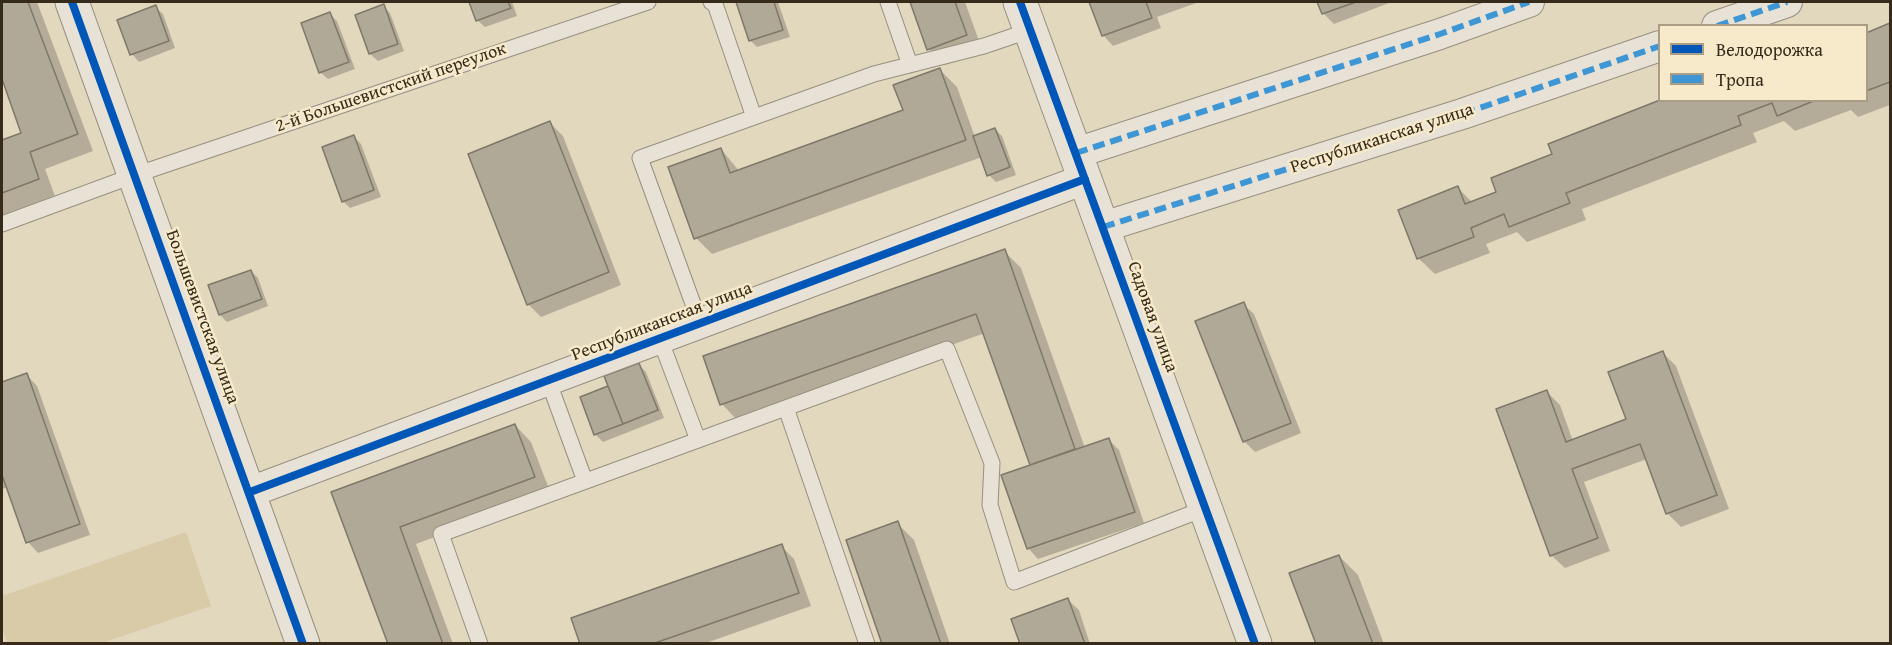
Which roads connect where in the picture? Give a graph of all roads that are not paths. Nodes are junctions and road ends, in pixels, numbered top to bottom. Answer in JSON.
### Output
{"nodes":[{"id":1,"x":72,"y":2,"type":"edge"},
{"id":2,"x":648,"y":2,"type":"edge"},
{"id":3,"x":711,"y":2,"type":"edge"},
{"id":4,"x":888,"y":2,"type":"edge"},
{"id":5,"x":1529,"y":2,"type":"edge"},
{"id":6,"x":1787,"y":2,"type":"edge"},
{"id":7,"x":1025,"y":16,"type":"edge"},
{"id":8,"x":1724,"y":24,"type":"edge"},
{"id":9,"x":1658,"y":46,"type":"edge"},
{"id":10,"x":910,"y":65,"type":"junction"},
{"id":11,"x":754,"y":117,"type":"junction"},
{"id":12,"x":1081,"y":166,"type":"junction"},
{"id":13,"x":135,"y":175,"type":"junction"},
{"id":14,"x":2,"y":224,"type":"edge"},
{"id":15,"x":1103,"y":227,"type":"junction"},
{"id":16,"x":700,"y":324,"type":"junction"},
{"id":17,"x":660,"y":339,"type":"junction"},
{"id":18,"x":548,"y":380,"type":"junction"},
{"id":19,"x":786,"y":408,"type":"junction"},
{"id":20,"x":698,"y":440,"type":"junction"},
{"id":21,"x":585,"y":481,"type":"junction"},
{"id":22,"x":250,"y":492,"type":"junction"},
{"id":23,"x":1206,"y":508,"type":"junction"},
{"id":24,"x":303,"y":644,"type":"edge"},
{"id":25,"x":480,"y":644,"type":"edge"},
{"id":26,"x":867,"y":644,"type":"edge"},
{"id":27,"x":1255,"y":644,"type":"edge"}],
"edges":[{"from":1,"to":13,"type":"street","name":"Большевистская улица"},
{"from":2,"to":13,"type":"lane","name":"2-й Большевистский переулок"},
{"from":3,"to":11,"type":"lane"},
{"from":4,"to":10,"type":"lane"},
{"from":5,"to":12,"type":"street","name":"Республиканская улица"},
{"from":6,"to":8,"type":"street"},
{"from":7,"to":10,"type":"lane"},
{"from":7,"to":12,"type":"street","name":"Садовая улица"},
{"from":9,"to":15,"type":"street","name":"Республиканская улица"},
{"from":10,"to":11,"type":"lane"},
{"from":11,"to":16,"type":"lane"},
{"from":12,"to":15,"type":"street","name":"Садовая улица"},
{"from":12,"to":16,"type":"street","name":"Республиканская улица"},
{"from":13,"to":14,"type":"lane","name":"2-й Большевистский переулок"},
{"from":13,"to":22,"type":"street","name":"Большевистская улица"},
{"from":15,"to":23,"type":"street","name":"Садовая улица"},
{"from":16,"to":17,"type":"street","name":"Республиканская улица"},
{"from":17,"to":18,"type":"street","name":"Республиканская улица"},
{"from":17,"to":20,"type":"lane"},
{"from":18,"to":21,"type":"lane"},
{"from":18,"to":22,"type":"street","name":"Республиканская улица"},
{"from":19,"to":20,"type":"lane"},
{"from":19,"to":23,"type":"lane"},
{"from":19,"to":26,"type":"lane"},
{"from":20,"to":21,"type":"lane"},
{"from":21,"to":25,"type":"lane"},
{"from":22,"to":24,"type":"street","name":"Большевистская улица"},
{"from":23,"to":27,"type":"street","name":"Садовая улица"}]}
